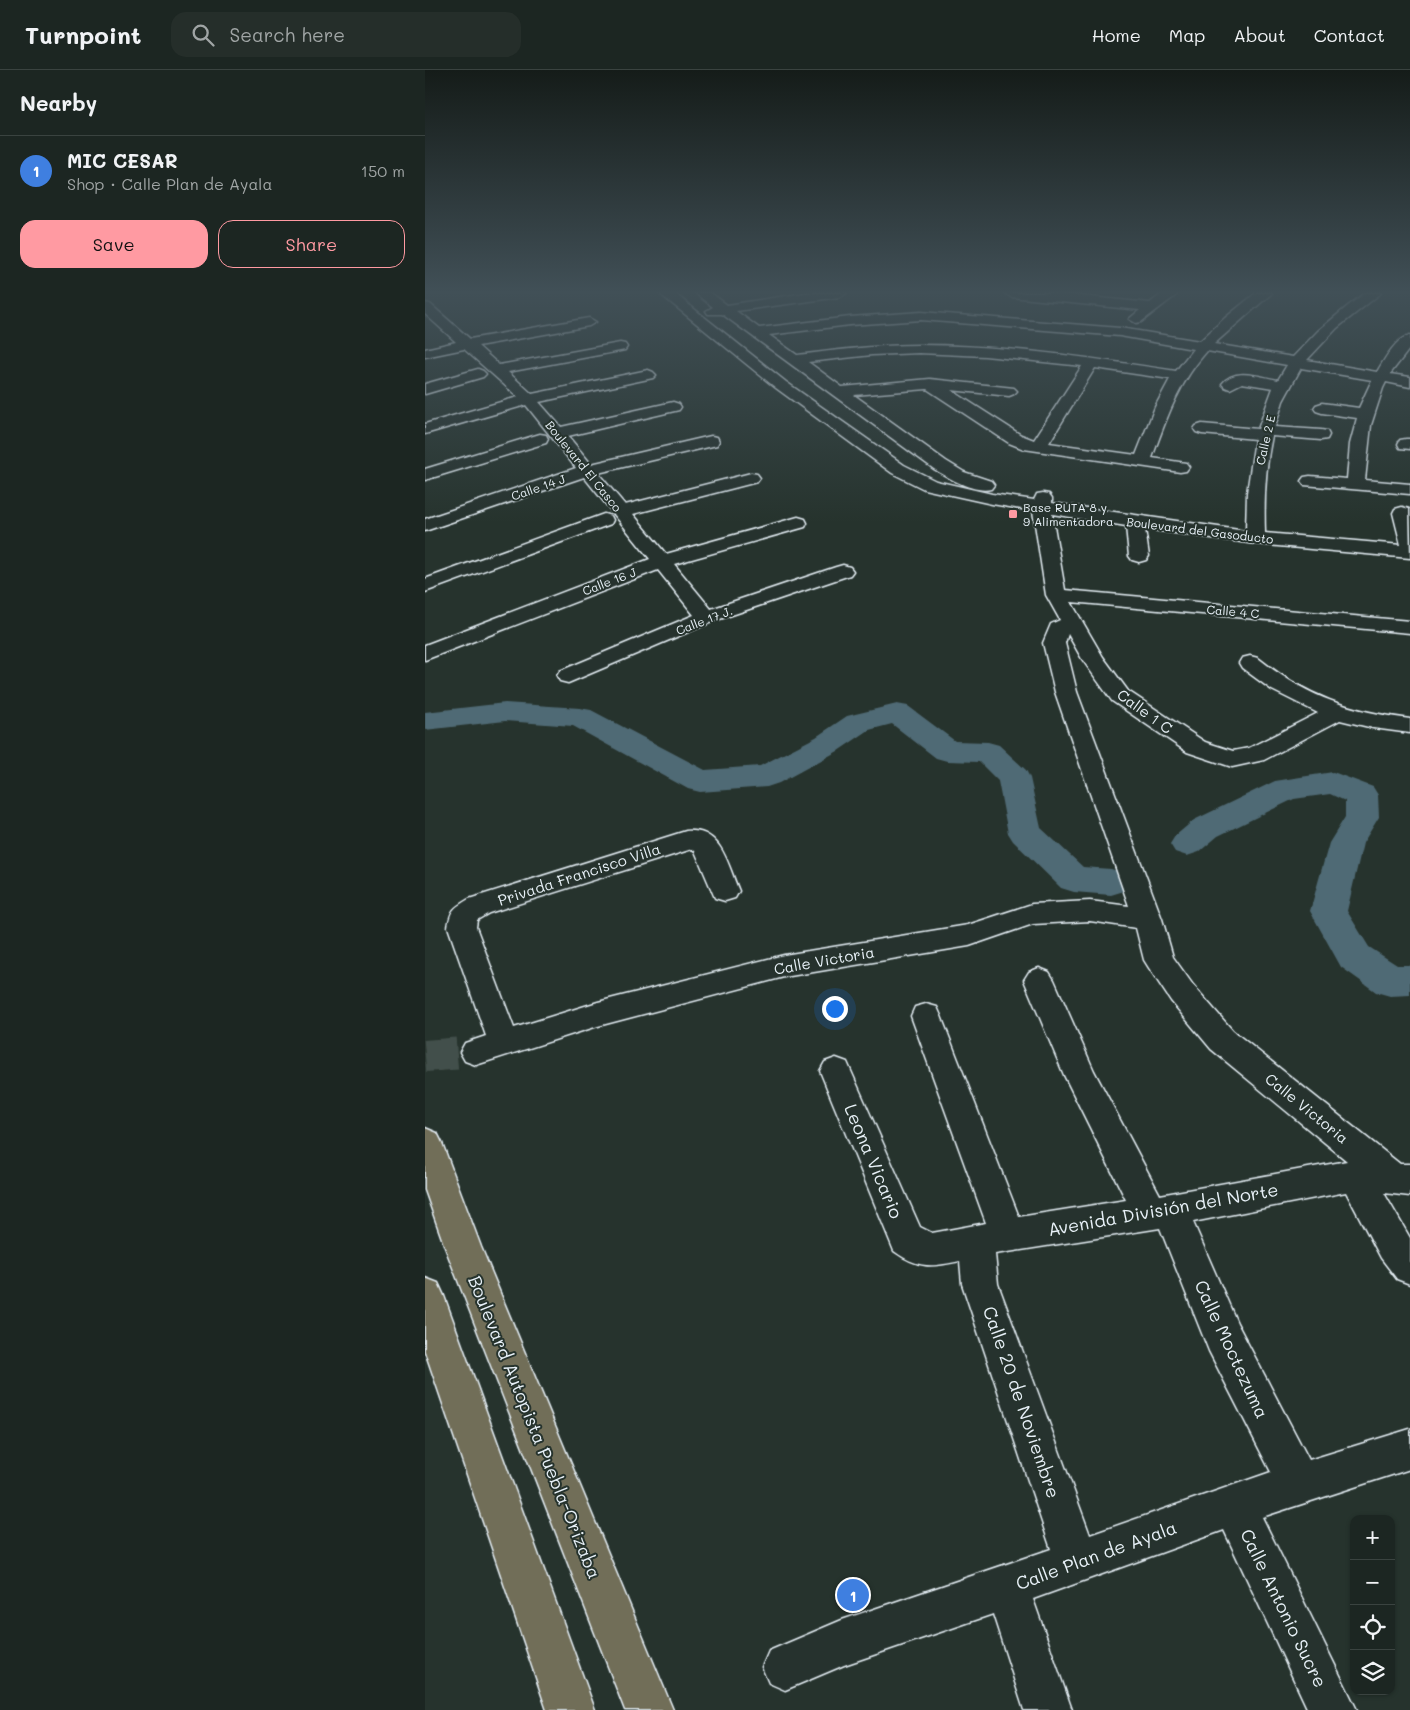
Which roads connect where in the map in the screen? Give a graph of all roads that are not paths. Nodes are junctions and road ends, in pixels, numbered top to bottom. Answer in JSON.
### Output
{"nodes":[{"id":1,"x":475,"y":370,"type":"edge"},
{"id":2,"x":497,"y":370,"type":"edge"},
{"id":3,"x":760,"y":370,"type":"edge"},
{"id":4,"x":807,"y":370,"type":"edge"},
{"id":5,"x":1087,"y":370,"type":"edge"},
{"id":6,"x":1136,"y":370,"type":"edge"},
{"id":7,"x":1185,"y":370,"type":"edge"},
{"id":8,"x":1291,"y":370,"type":"edge"},
{"id":9,"x":1341,"y":370,"type":"edge"},
{"id":10,"x":1385,"y":370,"type":"edge"},
{"id":11,"x":478,"y":374,"type":"junction"},
{"id":12,"x":648,"y":375,"type":"dead end"},
{"id":13,"x":1180,"y":376,"type":"junction"},
{"id":14,"x":1380,"y":376,"type":"junction"},
{"id":15,"x":1410,"y":382,"type":"edge"},
{"id":16,"x":930,"y":384,"type":"junction"},
{"id":17,"x":1230,"y":384,"type":"dead end"},
{"id":18,"x":1282,"y":385,"type":"junction"},
{"id":19,"x":425,"y":389,"type":"edge"},
{"id":20,"x":1009,"y":391,"type":"dead end"},
{"id":21,"x":839,"y":392,"type":"junction"},
{"id":22,"x":534,"y":398,"type":"junction"},
{"id":23,"x":511,"y":404,"type":"junction"},
{"id":24,"x":673,"y":407,"type":"dead end"},
{"id":25,"x":1322,"y":408,"type":"dead end"},
{"id":26,"x":1365,"y":414,"type":"junction"},
{"id":27,"x":425,"y":429,"type":"edge"},
{"id":28,"x":1202,"y":429,"type":"dead end"},
{"id":29,"x":1265,"y":433,"type":"junction"},
{"id":30,"x":557,"y":434,"type":"junction"},
{"id":31,"x":1321,"y":435,"type":"dead end"},
{"id":32,"x":540,"y":439,"type":"junction"},
{"id":33,"x":711,"y":441,"type":"dead end"},
{"id":34,"x":1038,"y":447,"type":"junction"},
{"id":35,"x":1142,"y":461,"type":"junction"},
{"id":36,"x":1180,"y":467,"type":"dead end"},
{"id":37,"x":588,"y":470,"type":"junction"},
{"id":38,"x":425,"y":475,"type":"edge"},
{"id":39,"x":570,"y":476,"type":"junction"},
{"id":40,"x":751,"y":478,"type":"dead end"},
{"id":41,"x":1310,"y":481,"type":"dead end"},
{"id":42,"x":1333,"y":482,"type":"junction"},
{"id":43,"x":1356,"y":484,"type":"junction"},
{"id":44,"x":1410,"y":489,"type":"edge"},
{"id":45,"x":582,"y":491,"type":"dead end"},
{"id":46,"x":1043,"y":502,"type":"junction"},
{"id":47,"x":1334,"y":503,"type":"dead end"},
{"id":48,"x":1402,"y":512,"type":"dead end"},
{"id":49,"x":608,"y":518,"type":"junction"},
{"id":50,"x":1135,"y":522,"type":"junction"},
{"id":51,"x":798,"y":523,"type":"dead end"},
{"id":52,"x":425,"y":525,"type":"edge"},
{"id":53,"x":1256,"y":534,"type":"junction"},
{"id":54,"x":1409,"y":546,"type":"edge"},
{"id":55,"x":1139,"y":556,"type":"dead end"},
{"id":56,"x":649,"y":566,"type":"junction"},
{"id":57,"x":843,"y":571,"type":"dead end"},
{"id":58,"x":425,"y":586,"type":"edge"},
{"id":59,"x":1056,"y":595,"type":"junction"},
{"id":60,"x":692,"y":617,"type":"junction"},
{"id":61,"x":1073,"y":622,"type":"junction"},
{"id":62,"x":1410,"y":627,"type":"edge"},
{"id":63,"x":425,"y":653,"type":"edge"},
{"id":64,"x":1249,"y":663,"type":"dead end"},
{"id":65,"x":568,"y":676,"type":"dead end"},
{"id":66,"x":1303,"y":696,"type":"junction"},
{"id":67,"x":1410,"y":708,"type":"edge"},
{"id":68,"x":1338,"y":712,"type":"junction"},
{"id":69,"x":1410,"y":726,"type":"edge"},
{"id":70,"x":725,"y":891,"type":"dead end"},
{"id":71,"x":1148,"y":918,"type":"junction"},
{"id":72,"x":1039,"y":980,"type":"dead end"},
{"id":73,"x":926,"y":1016,"type":"dead end"},
{"id":74,"x":505,"y":1042,"type":"junction"},
{"id":75,"x":476,"y":1052,"type":"tunnel mouth"},
{"id":76,"x":836,"y":1071,"type":"dead end"},
{"id":77,"x":425,"y":1143,"type":"edge"},
{"id":78,"x":1355,"y":1175,"type":"junction"},
{"id":79,"x":1401,"y":1178,"type":"edge"},
{"id":80,"x":1160,"y":1211,"type":"junction"},
{"id":81,"x":992,"y":1238,"type":"junction"},
{"id":82,"x":917,"y":1247,"type":"joint"},
{"id":83,"x":1410,"y":1267,"type":"edge"},
{"id":84,"x":425,"y":1296,"type":"edge"},
{"id":85,"x":1410,"y":1449,"type":"edge"},
{"id":86,"x":1300,"y":1485,"type":"junction"},
{"id":87,"x":1235,"y":1505,"type":"junction"},
{"id":88,"x":1077,"y":1561,"type":"junction"},
{"id":89,"x":1007,"y":1587,"type":"junction"},
{"id":90,"x":785,"y":1667,"type":"dead end"},
{"id":91,"x":571,"y":1710,"type":"edge"},
{"id":92,"x":649,"y":1710,"type":"edge"},
{"id":93,"x":1048,"y":1710,"type":"edge"},
{"id":94,"x":1333,"y":1710,"type":"edge"}],
"edges":[{"from":1,"to":11,"type":"street","name":"Boulevard El Casco"},
{"from":2,"to":22,"type":"street","name":"Boulevard El Casco"},
{"from":3,"to":46,"type":"street","name":"Boulevard del Gasoducto"},
{"from":4,"to":21,"type":"street","name":"Boulevard del Gasoducto"},
{"from":5,"to":34,"type":"street"},
{"from":6,"to":13,"type":"street"},
{"from":7,"to":13,"type":"street"},
{"from":8,"to":18,"type":"street","name":"Calle 2 E"},
{"from":9,"to":14,"type":"street"},
{"from":10,"to":14,"type":"street"},
{"from":11,"to":19,"type":"street"},
{"from":11,"to":23,"type":"street","name":"Boulevard El Casco"},
{"from":12,"to":22,"type":"street"},
{"from":13,"to":35,"type":"street"},
{"from":14,"to":15,"type":"street"},
{"from":14,"to":26,"type":"street"},
{"from":16,"to":20,"type":"street"},
{"from":16,"to":21,"type":"street"},
{"from":16,"to":34,"type":"street"},
{"from":17,"to":18,"type":"street"},
{"from":18,"to":29,"type":"street","name":"Calle 2 E"},
{"from":21,"to":46,"type":"street","name":"Boulevard del Gasoducto"},
{"from":22,"to":23,"type":"street"},
{"from":22,"to":30,"type":"street","name":"Boulevard El Casco"},
{"from":23,"to":27,"type":"street"},
{"from":23,"to":32,"type":"street","name":"Boulevard El Casco"},
{"from":24,"to":30,"type":"street"},
{"from":25,"to":26,"type":"street"},
{"from":26,"to":43,"type":"street"},
{"from":28,"to":29,"type":"street"},
{"from":29,"to":31,"type":"street"},
{"from":29,"to":53,"type":"street","name":"Calle 2 E"},
{"from":30,"to":37,"type":"street","name":"Boulevard El Casco"},
{"from":32,"to":38,"type":"street"},
{"from":32,"to":39,"type":"street","name":"Boulevard El Casco"},
{"from":33,"to":37,"type":"street","name":"Calle 14 J"},
{"from":34,"to":35,"type":"street"},
{"from":35,"to":36,"type":"street"},
{"from":37,"to":39,"type":"street","name":"Calle 14 J"},
{"from":37,"to":49,"type":"street","name":"Boulevard El Casco"},
{"from":39,"to":45,"type":"street","name":"Boulevard El Casco"},
{"from":39,"to":52,"type":"street","name":"Calle 14 J"},
{"from":40,"to":49,"type":"street"},
{"from":41,"to":42,"type":"street"},
{"from":42,"to":43,"type":"street"},
{"from":42,"to":47,"type":"street"},
{"from":43,"to":44,"type":"street"},
{"from":46,"to":50,"type":"street","name":"Boulevard del Gasoducto"},
{"from":46,"to":53,"type":"street","name":"Boulevard del Gasoducto"},
{"from":46,"to":59,"type":"street","name":"Calle 1 C"},
{"from":48,"to":54,"type":"street"},
{"from":49,"to":56,"type":"street","name":"Boulevard El Casco"},
{"from":49,"to":58,"type":"street"},
{"from":50,"to":53,"type":"street","name":"Boulevard del Gasoducto"},
{"from":50,"to":55,"type":"street"},
{"from":51,"to":56,"type":"street","name":"Calle 16 J"},
{"from":53,"to":54,"type":"street","name":"Boulevard del Gasoducto"},
{"from":56,"to":60,"type":"street","name":"Boulevard El Casco"},
{"from":56,"to":63,"type":"street","name":"Calle 16 J"},
{"from":57,"to":60,"type":"street","name":"Calle 17 J."},
{"from":59,"to":61,"type":"street","name":"Calle 1 C"},
{"from":59,"to":62,"type":"street","name":"Calle 4 C"},
{"from":60,"to":65,"type":"street","name":"Calle 17 J."},
{"from":61,"to":68,"type":"street","name":"Calle 1 C"},
{"from":61,"to":71,"type":"street","name":"Calle Victoria"},
{"from":64,"to":66,"type":"street"},
{"from":66,"to":67,"type":"street"},
{"from":66,"to":68,"type":"street"},
{"from":68,"to":69,"type":"street"},
{"from":70,"to":74,"type":"street","name":"Privada Francisco Villa"},
{"from":71,"to":74,"type":"street","name":"Calle Victoria"},
{"from":71,"to":79,"type":"street","name":"Calle Victoria"},
{"from":72,"to":80,"type":"street","name":"Calle Moctezuma"},
{"from":73,"to":81,"type":"street","name":"Calle 20 de Noviembre"},
{"from":74,"to":75,"type":"street","name":"Calle Victoria"},
{"from":76,"to":82,"type":"street","name":"Leona Vicario"},
{"from":77,"to":92,"type":"highway","name":"Boulevard Autopista Puebla-Orizaba"},
{"from":78,"to":79,"type":"street","name":"Avenida División del Norte"},
{"from":78,"to":80,"type":"street","name":"Avenida División del Norte"},
{"from":78,"to":83,"type":"street"},
{"from":80,"to":81,"type":"street","name":"Avenida División del Norte"},
{"from":80,"to":86,"type":"street","name":"Calle Moctezuma"},
{"from":81,"to":82,"type":"street","name":"Avenida División del Norte"},
{"from":81,"to":88,"type":"street","name":"Calle 20 de Noviembre"},
{"from":84,"to":91,"type":"highway"},
{"from":85,"to":86,"type":"street","name":"Calle Plan de Ayala"},
{"from":86,"to":87,"type":"street","name":"Calle Plan de Ayala"},
{"from":87,"to":88,"type":"street","name":"Calle Plan de Ayala"},
{"from":87,"to":94,"type":"street","name":"Calle Antonio Sucre"},
{"from":88,"to":89,"type":"street","name":"Calle Plan de Ayala"},
{"from":89,"to":90,"type":"street","name":"Calle Plan de Ayala"},
{"from":89,"to":93,"type":"street"}]}
